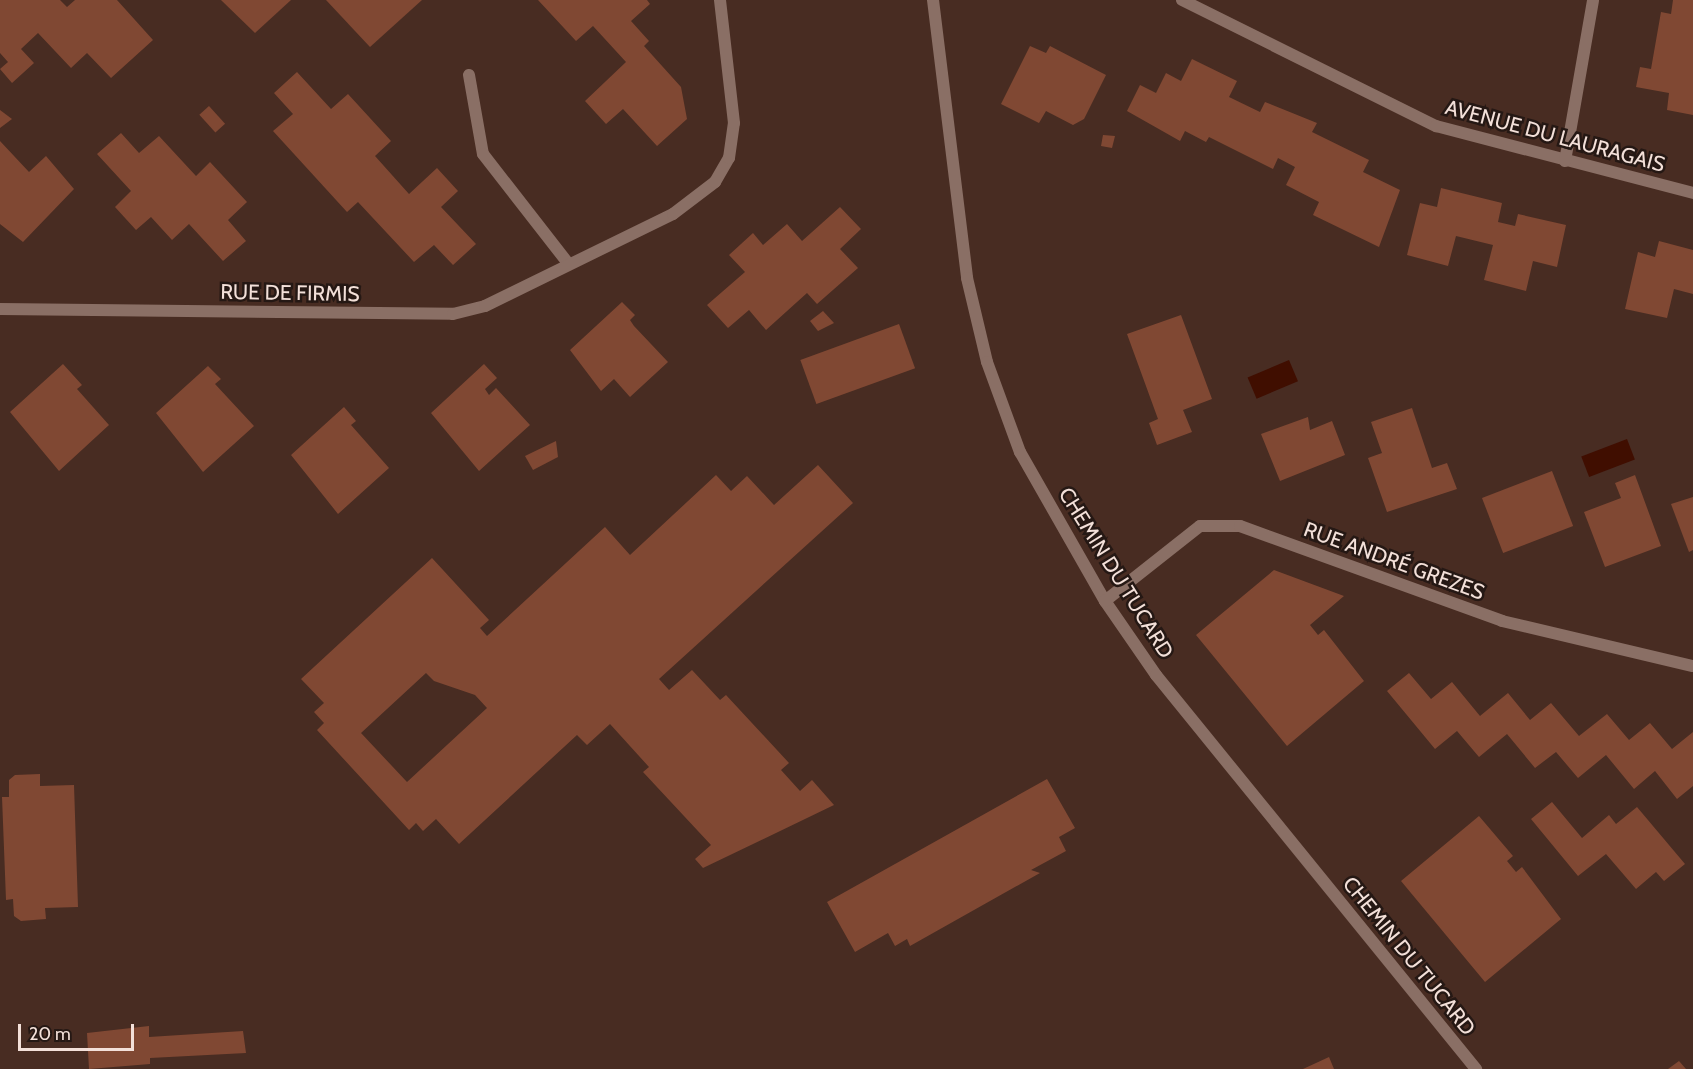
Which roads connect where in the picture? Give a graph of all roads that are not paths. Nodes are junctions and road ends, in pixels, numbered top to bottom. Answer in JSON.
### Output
{"nodes":[{"id":1,"x":720,"y":0,"type":"edge"},
{"id":2,"x":933,"y":0,"type":"edge"},
{"id":3,"x":1182,"y":0,"type":"edge"},
{"id":4,"x":1593,"y":0,"type":"edge"},
{"id":5,"x":469,"y":75,"type":"dead end"},
{"id":6,"x":1565,"y":161,"type":"junction"},
{"id":7,"x":1693,"y":193,"type":"edge"},
{"id":8,"x":568,"y":263,"type":"junction"},
{"id":9,"x":0,"y":309,"type":"edge"},
{"id":10,"x":1105,"y":601,"type":"junction"},
{"id":11,"x":1693,"y":666,"type":"edge"},
{"id":12,"x":1476,"y":1069,"type":"edge"}],
"edges":[{"from":1,"to":8,"type":"street","name":"RUE DE FIRMIS"},
{"from":2,"to":10,"type":"street","name":"CHEMIN DU TUCARD"},
{"from":3,"to":6,"type":"street","name":"AVENUE DU LAURAGAIS"},
{"from":4,"to":6,"type":"street"},
{"from":5,"to":8,"type":"street"},
{"from":6,"to":7,"type":"street","name":"AVENUE DU LAURAGAIS"},
{"from":8,"to":9,"type":"street","name":"RUE DE FIRMIS"},
{"from":10,"to":11,"type":"street","name":"RUE ANDRÉ GREZES"},
{"from":10,"to":12,"type":"street","name":"CHEMIN DU TUCARD"}]}
